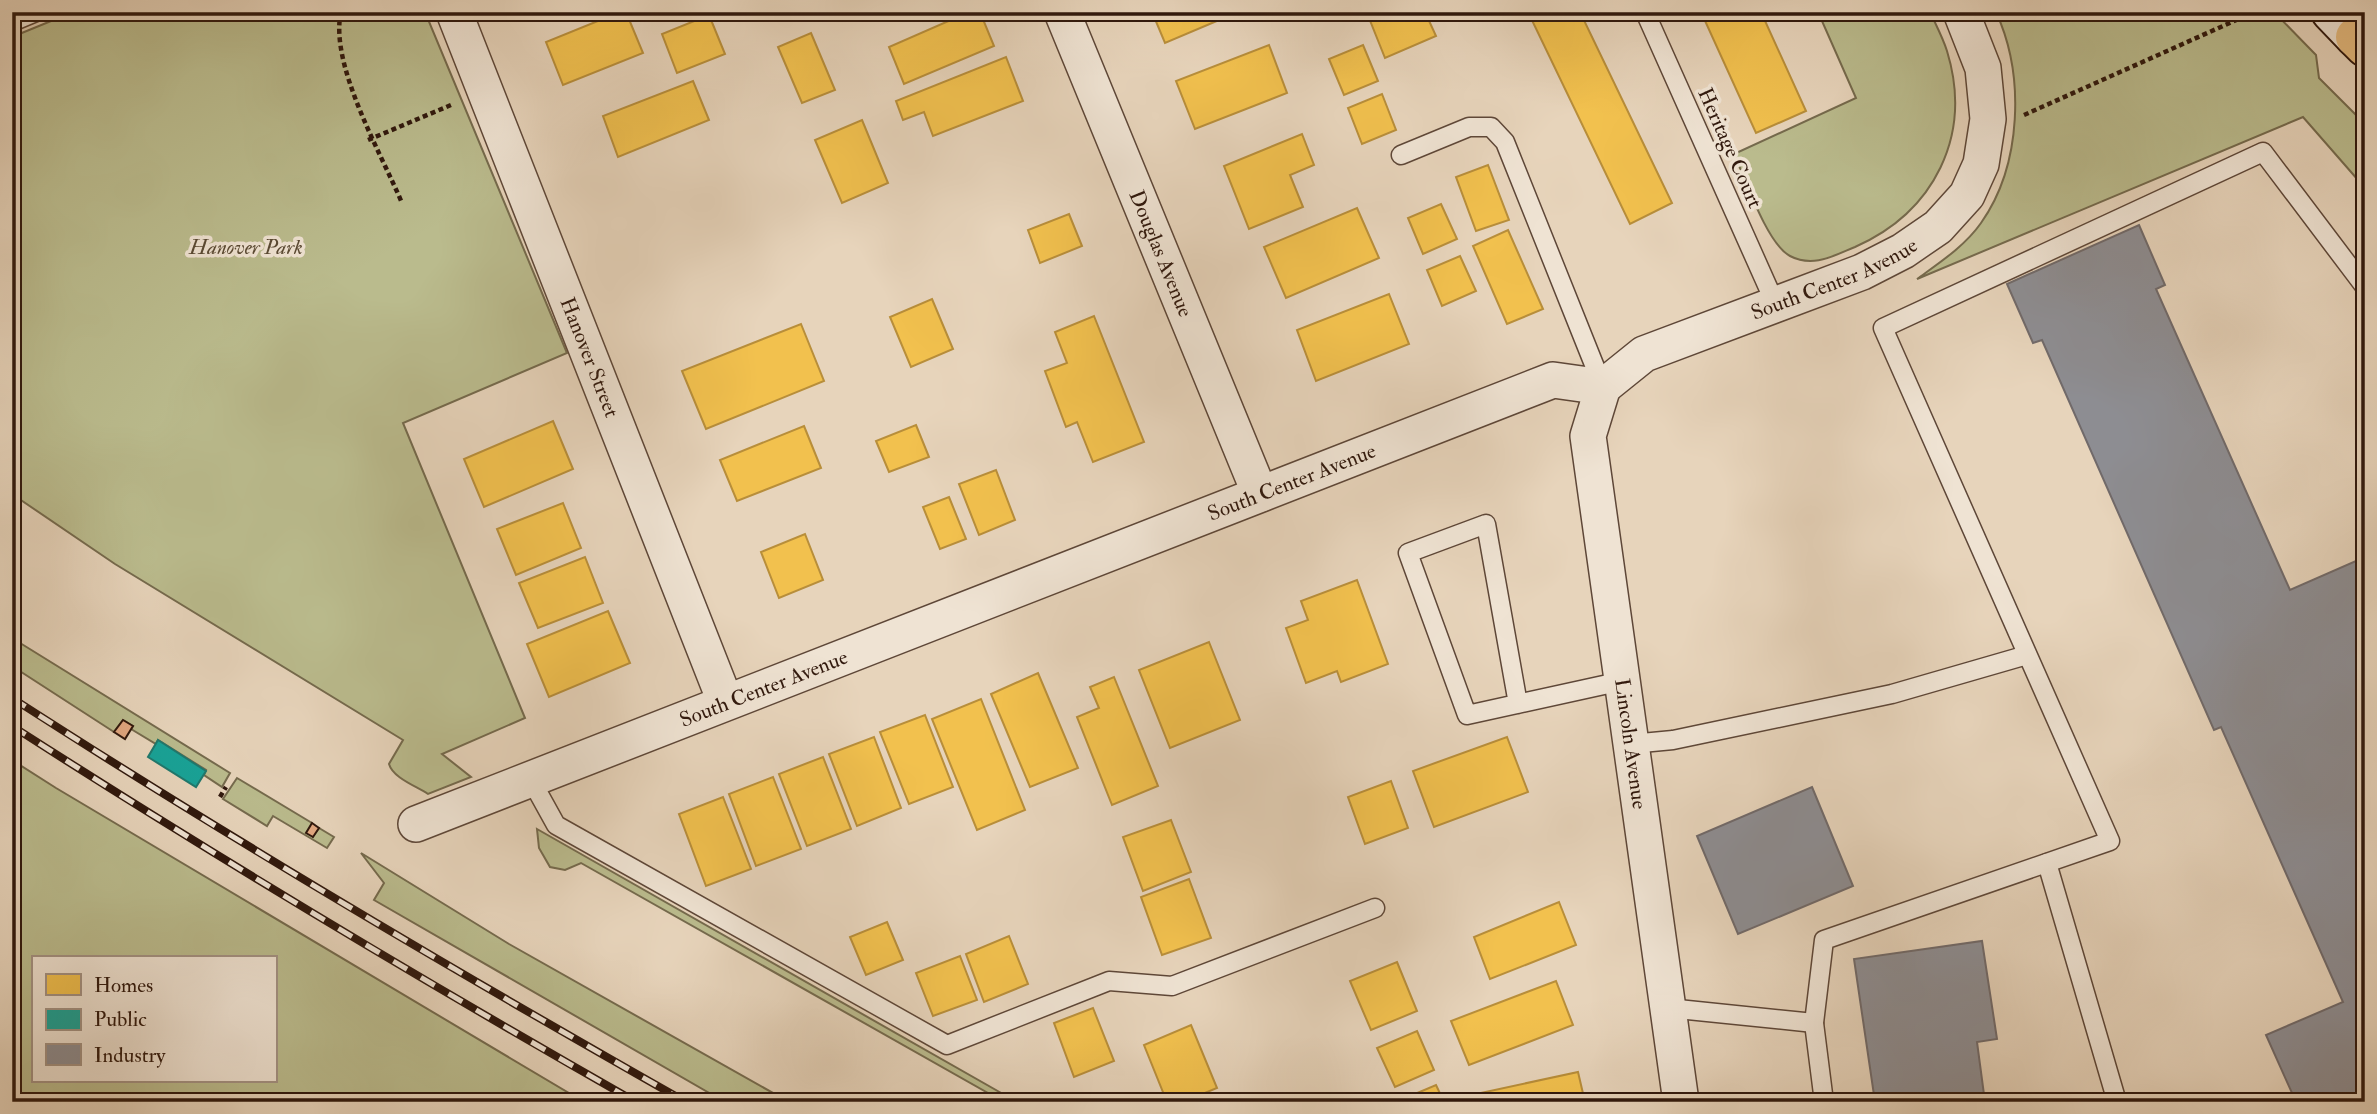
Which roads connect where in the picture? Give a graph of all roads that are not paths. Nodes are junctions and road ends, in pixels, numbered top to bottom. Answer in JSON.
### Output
{"nodes":[{"id":1,"x":36,"y":12,"type":"edge"},
{"id":2,"x":454,"y":12,"type":"edge"},
{"id":3,"x":1062,"y":12,"type":"edge"},
{"id":4,"x":1645,"y":12,"type":"edge"},
{"id":5,"x":1961,"y":12,"type":"edge"},
{"id":6,"x":12,"y":22,"type":"edge"},
{"id":7,"x":1401,"y":155,"type":"dead end"},
{"id":8,"x":2365,"y":287,"type":"edge"},
{"id":9,"x":1775,"y":303,"type":"junction"},
{"id":10,"x":1604,"y":387,"type":"junction"},
{"id":11,"x":1260,"y":494,"type":"junction"},
{"id":12,"x":2028,"y":655,"type":"junction"},
{"id":13,"x":1622,"y":681,"type":"junction"},
{"id":14,"x":725,"y":701,"type":"junction"},
{"id":15,"x":1518,"y":704,"type":"junction"},
{"id":16,"x":1631,"y":744,"type":"junction"},
{"id":17,"x":530,"y":778,"type":"junction"},
{"id":18,"x":416,"y":824,"type":"dead end"},
{"id":19,"x":2047,"y":863,"type":"junction"},
{"id":20,"x":1375,"y":908,"type":"dead end"},
{"id":21,"x":1668,"y":1008,"type":"junction"},
{"id":22,"x":1814,"y":1023,"type":"junction"},
{"id":23,"x":1681,"y":1102,"type":"edge"},
{"id":24,"x":1824,"y":1102,"type":"edge"},
{"id":25,"x":2117,"y":1102,"type":"edge"}],
"edges":[{"from":1,"to":6,"type":"lane"},
{"from":2,"to":14,"type":"street","name":"Hanover Street"},
{"from":3,"to":11,"type":"street","name":"Douglas Avenue"},
{"from":4,"to":9,"type":"lane","name":"Heritage Court"},
{"from":5,"to":9,"type":"street","name":"South Center Avenue"},
{"from":7,"to":10,"type":"lane"},
{"from":8,"to":12,"type":"lane"},
{"from":9,"to":10,"type":"street","name":"South Center Avenue"},
{"from":10,"to":11,"type":"street","name":"South Center Avenue"},
{"from":10,"to":13,"type":"street","name":"Lincoln Avenue"},
{"from":11,"to":14,"type":"street","name":"South Center Avenue"},
{"from":12,"to":16,"type":"lane"},
{"from":12,"to":19,"type":"lane"},
{"from":13,"to":15,"type":"lane"},
{"from":13,"to":16,"type":"street","name":"Lincoln Avenue"},
{"from":14,"to":17,"type":"street","name":"South Center Avenue"},
{"from":15,"to":15,"type":"lane"},
{"from":16,"to":21,"type":"street","name":"Lincoln Avenue"},
{"from":17,"to":18,"type":"street","name":"South Center Avenue"},
{"from":17,"to":20,"type":"lane"},
{"from":19,"to":22,"type":"lane"},
{"from":19,"to":25,"type":"lane"},
{"from":21,"to":22,"type":"lane"},
{"from":21,"to":23,"type":"street","name":"Lincoln Avenue"},
{"from":22,"to":24,"type":"lane"}]}
